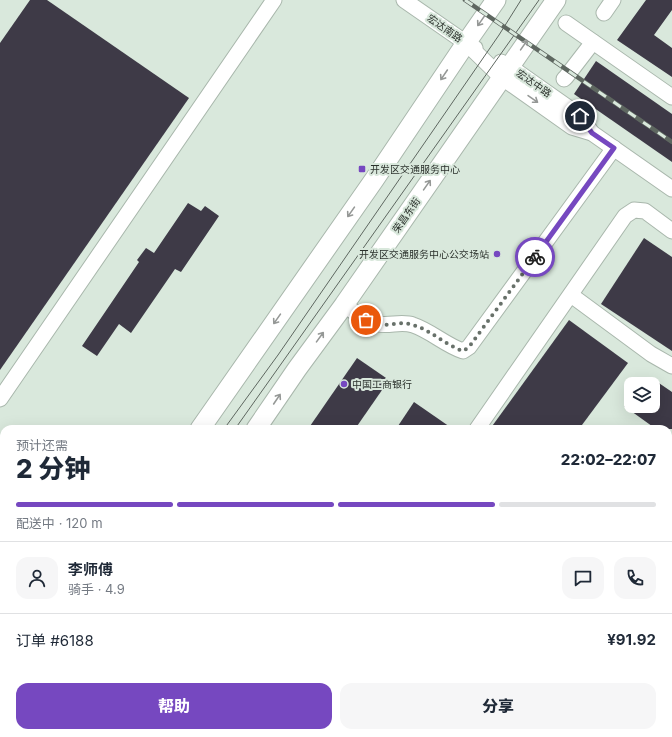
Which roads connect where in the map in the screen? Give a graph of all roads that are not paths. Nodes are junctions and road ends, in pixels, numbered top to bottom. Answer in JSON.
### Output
{"nodes":[{"id":1,"x":274,"y":0,"type":"edge"},
{"id":2,"x":404,"y":0,"type":"edge"},
{"id":3,"x":496,"y":0,"type":"edge"},
{"id":4,"x":556,"y":0,"type":"edge"},
{"id":5,"x":613,"y":0,"type":"edge"},
{"id":6,"x":604,"y":13,"type":"dead end"},
{"id":7,"x":566,"y":23,"type":"dead end"},
{"id":8,"x":593,"y":42,"type":"junction"},
{"id":9,"x":466,"y":43,"type":"junction"},
{"id":10,"x":505,"y":71,"type":"junction"},
{"id":11,"x":564,"y":79,"type":"dead end"},
{"id":12,"x":672,"y":97,"type":"edge"},
{"id":13,"x":614,"y":148,"type":"junction"},
{"id":14,"x":672,"y":189,"type":"edge"},
{"id":15,"x":672,"y":231,"type":"edge"},
{"id":16,"x":571,"y":295,"type":"junction"},
{"id":17,"x":344,"y":305,"type":"junction"},
{"id":18,"x":672,"y":366,"type":"edge"},
{"id":19,"x":0,"y":399,"type":"edge"},
{"id":20,"x":203,"y":425,"type":"edge"},
{"id":21,"x":259,"y":425,"type":"edge"},
{"id":22,"x":480,"y":425,"type":"edge"}],
"edges":[{"from":1,"to":19,"type":"street"},
{"from":2,"to":9,"type":"street","name":"宏达南路"},
{"from":3,"to":9,"type":"main road","one_way":true},
{"from":10,"to":4,"type":"main road","name":"荣昌东街","one_way":true},
{"from":5,"to":6,"type":"street"},
{"from":7,"to":8,"type":"street"},
{"from":8,"to":11,"type":"street"},
{"from":8,"to":12,"type":"street"},
{"from":9,"to":10,"type":"street","name":"宏达南路"},
{"from":9,"to":20,"type":"main road","one_way":true},
{"from":10,"to":13,"type":"street","name":"宏达中路"},
{"from":17,"to":10,"type":"main road","name":"荣昌东街","one_way":true},
{"from":13,"to":14,"type":"street","name":"宏达中路"},
{"from":13,"to":17,"type":"street"},
{"from":15,"to":16,"type":"street"},
{"from":16,"to":18,"type":"street"},
{"from":16,"to":22,"type":"street"},
{"from":21,"to":17,"type":"main road","name":"荣昌东街","one_way":true}]}
